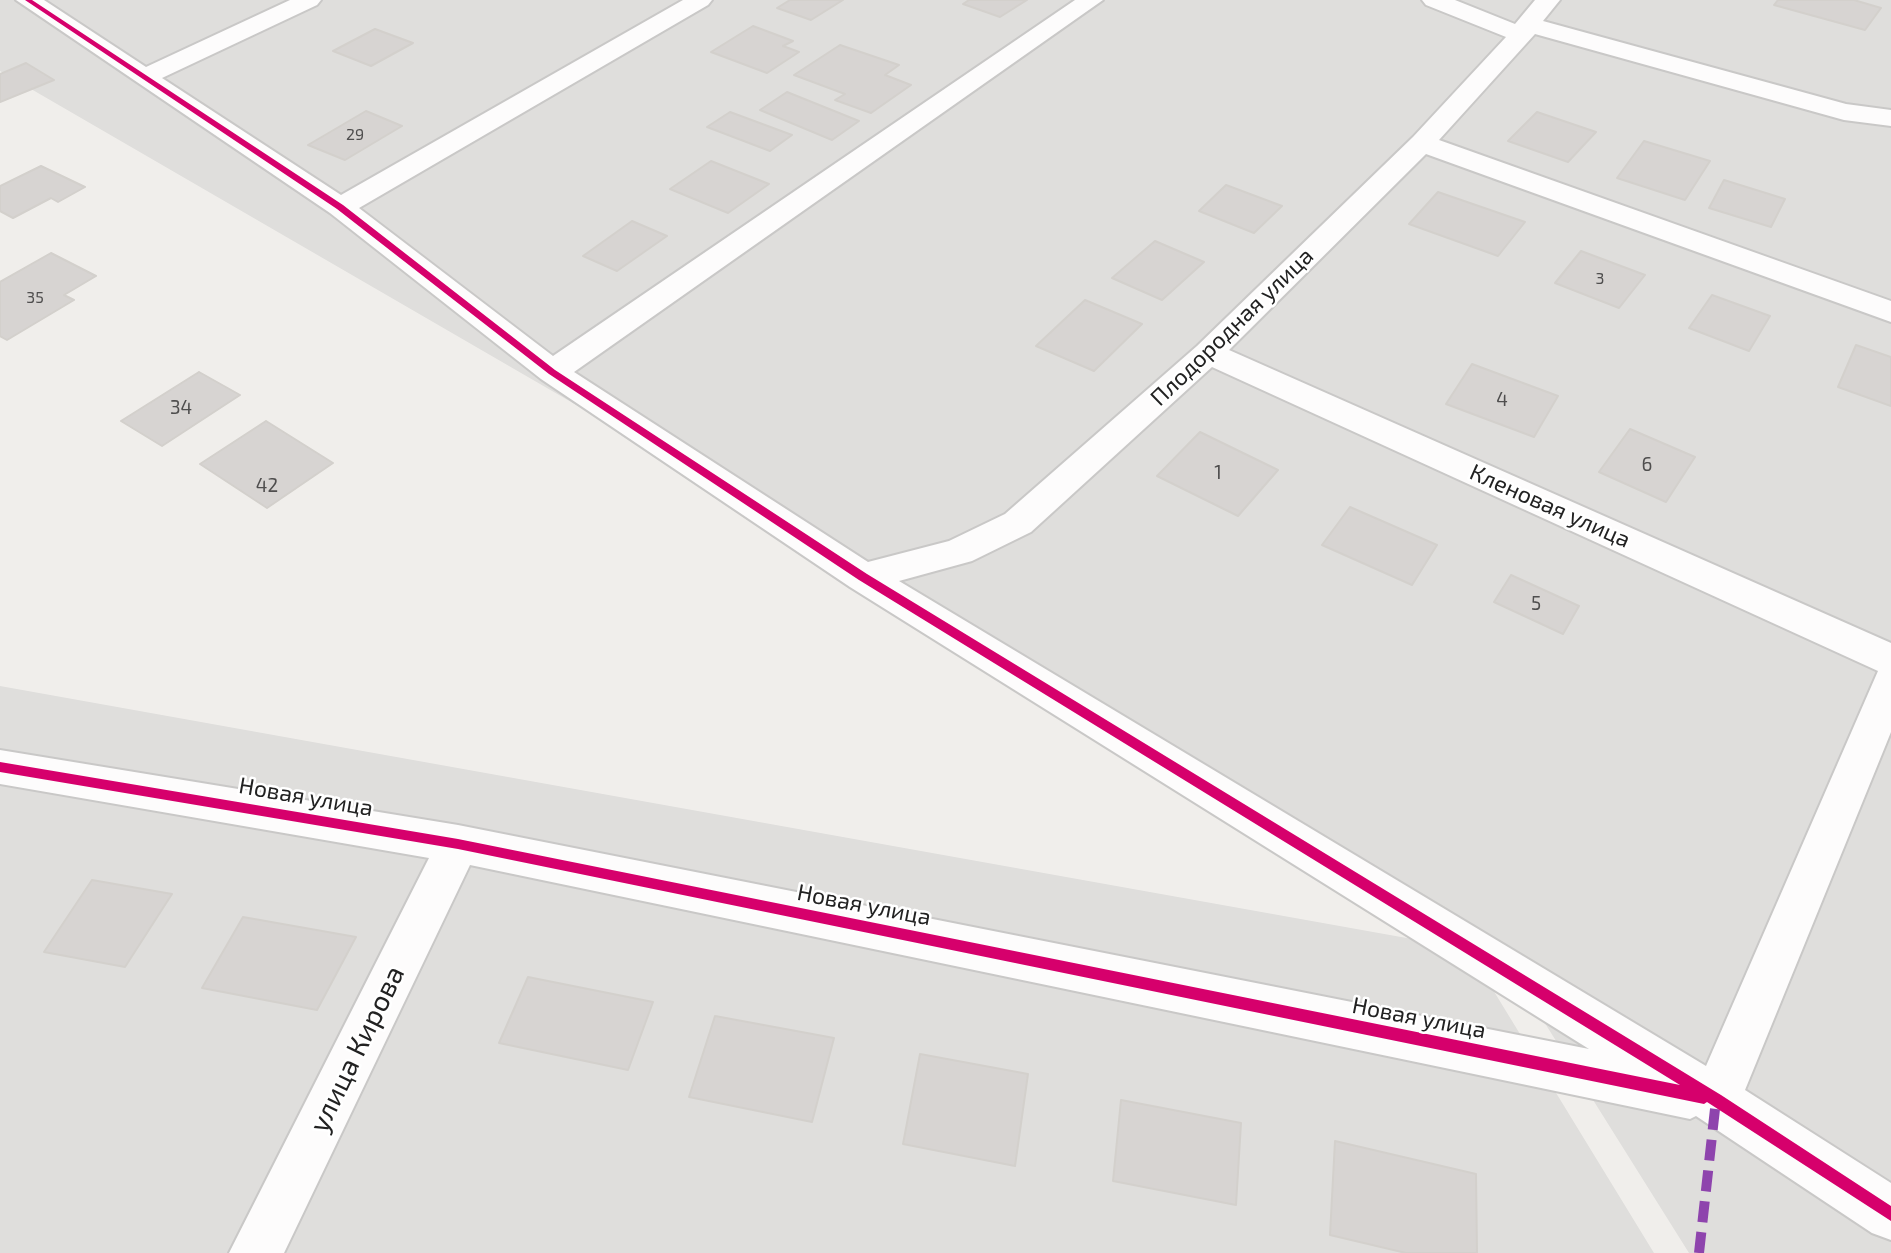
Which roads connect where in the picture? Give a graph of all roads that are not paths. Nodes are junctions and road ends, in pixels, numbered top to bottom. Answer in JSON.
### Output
{"nodes":[{"id":1,"x":28,"y":0,"type":"edge"},
{"id":2,"x":309,"y":0,"type":"edge"},
{"id":3,"x":700,"y":0,"type":"edge"},
{"id":4,"x":1091,"y":0,"type":"edge"},
{"id":5,"x":1434,"y":0,"type":"edge"},
{"id":6,"x":1548,"y":0,"type":"edge"},
{"id":7,"x":1524,"y":30,"type":"junction"},
{"id":8,"x":146,"y":76,"type":"junction"},
{"id":9,"x":1891,"y":118,"type":"edge"},
{"id":10,"x":1422,"y":143,"type":"junction"},
{"id":11,"x":340,"y":207,"type":"junction"},
{"id":12,"x":1891,"y":312,"type":"edge"},
{"id":13,"x":1208,"y":353,"type":"junction"},
{"id":14,"x":552,"y":372,"type":"junction"},
{"id":15,"x":863,"y":578,"type":"junction"},
{"id":16,"x":1891,"y":660,"type":"edge"},
{"id":17,"x":1891,"y":683,"type":"edge"},
{"id":18,"x":0,"y":767,"type":"edge"},
{"id":19,"x":458,"y":844,"type":"junction"},
{"id":20,"x":1716,"y":1100,"type":"junction"},
{"id":21,"x":1891,"y":1214,"type":"edge"},
{"id":22,"x":256,"y":1253,"type":"edge"}],
"edges":[{"from":1,"to":8,"type":"street"},
{"from":2,"to":8,"type":"street"},
{"from":3,"to":11,"type":"street"},
{"from":4,"to":14,"type":"street"},
{"from":5,"to":7,"type":"street"},
{"from":6,"to":7,"type":"street","name":"Плодородная улица"},
{"from":7,"to":9,"type":"street"},
{"from":7,"to":10,"type":"street","name":"Плодородная улица"},
{"from":8,"to":11,"type":"street"},
{"from":10,"to":12,"type":"street"},
{"from":10,"to":13,"type":"street","name":"Плодородная улица"},
{"from":11,"to":14,"type":"street"},
{"from":13,"to":15,"type":"street","name":"Плодородная улица"},
{"from":13,"to":16,"type":"street","name":"Кленовая улица"},
{"from":14,"to":15,"type":"street"},
{"from":15,"to":20,"type":"street"},
{"from":17,"to":20,"type":"street"},
{"from":18,"to":19,"type":"street","name":"Новая улица"},
{"from":19,"to":20,"type":"street","name":"Новая улица"},
{"from":19,"to":22,"type":"street","name":"улица Кирова"},
{"from":20,"to":21,"type":"street"}]}
